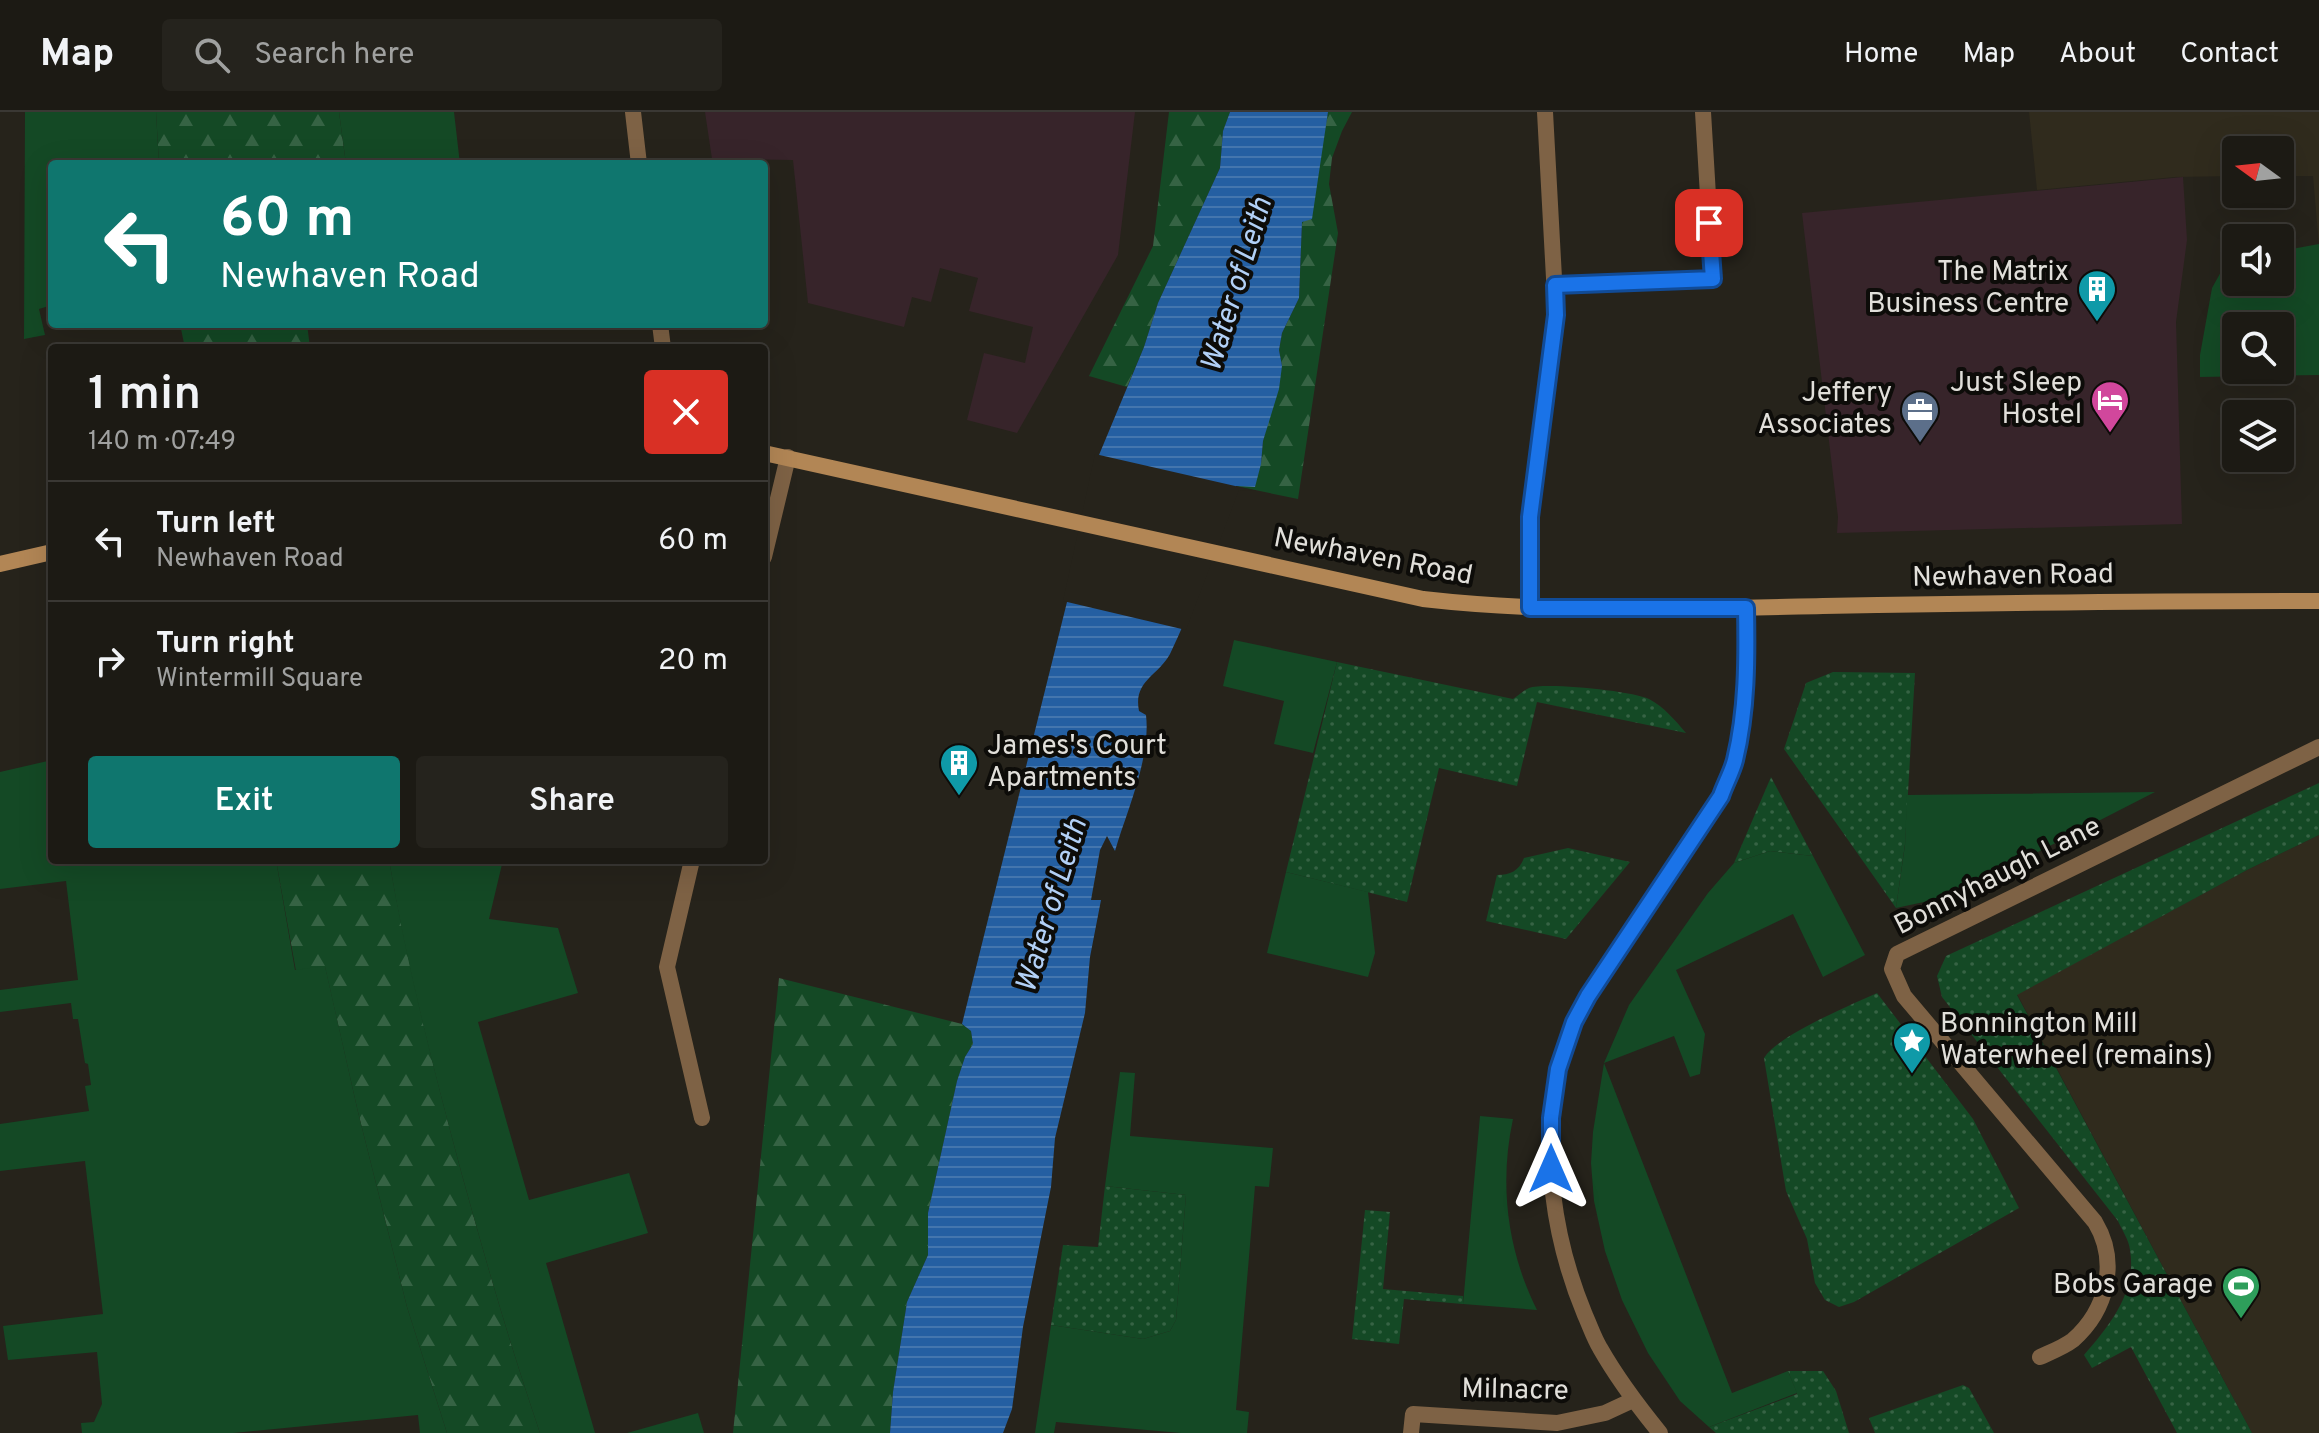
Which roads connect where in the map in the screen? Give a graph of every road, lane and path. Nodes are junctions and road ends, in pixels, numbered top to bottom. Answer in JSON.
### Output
{"nodes":[{"id":1,"x":633,"y":112,"type":"edge"},
{"id":2,"x":1545,"y":112,"type":"edge"},
{"id":3,"x":1703,"y":112,"type":"edge"},
{"id":4,"x":639,"y":160,"type":"edge"},
{"id":5,"x":1555,"y":285,"type":"junction"},
{"id":6,"x":768,"y":454,"type":"edge"},
{"id":7,"x":788,"y":457,"type":"junction"},
{"id":8,"x":768,"y":540,"type":"edge"},
{"id":9,"x":48,"y":553,"type":"edge"},
{"id":10,"x":0,"y":564,"type":"edge"},
{"id":11,"x":2319,"y":601,"type":"edge"},
{"id":12,"x":1530,"y":608,"type":"junction"},
{"id":13,"x":1746,"y":608,"type":"junction"},
{"id":14,"x":2319,"y":747,"type":"edge"},
{"id":15,"x":691,"y":864,"type":"edge"},
{"id":16,"x":702,"y":1118,"type":"dead end"},
{"id":17,"x":2040,"y":1357,"type":"dead end"},
{"id":18,"x":1633,"y":1400,"type":"junction"},
{"id":19,"x":1411,"y":1433,"type":"edge"},
{"id":20,"x":1660,"y":1433,"type":"edge"}],
"edges":[{"from":1,"to":4,"type":"street"},
{"from":2,"to":5,"type":"street"},
{"from":3,"to":5,"type":"street"},
{"from":5,"to":12,"type":"street"},
{"from":6,"to":7,"type":"street","name":"Newhaven Road"},
{"from":7,"to":8,"type":"street"},
{"from":7,"to":12,"type":"street","name":"Newhaven Road"},
{"from":9,"to":10,"type":"street"},
{"from":11,"to":13,"type":"street","name":"Newhaven Road"},
{"from":12,"to":13,"type":"street","name":"Newhaven Road"},
{"from":13,"to":18,"type":"street"},
{"from":14,"to":17,"type":"street","name":"Bonnyhaugh Lane"},
{"from":15,"to":16,"type":"street"},
{"from":18,"to":19,"type":"street","name":"Milnacre"},
{"from":18,"to":20,"type":"street"}]}
